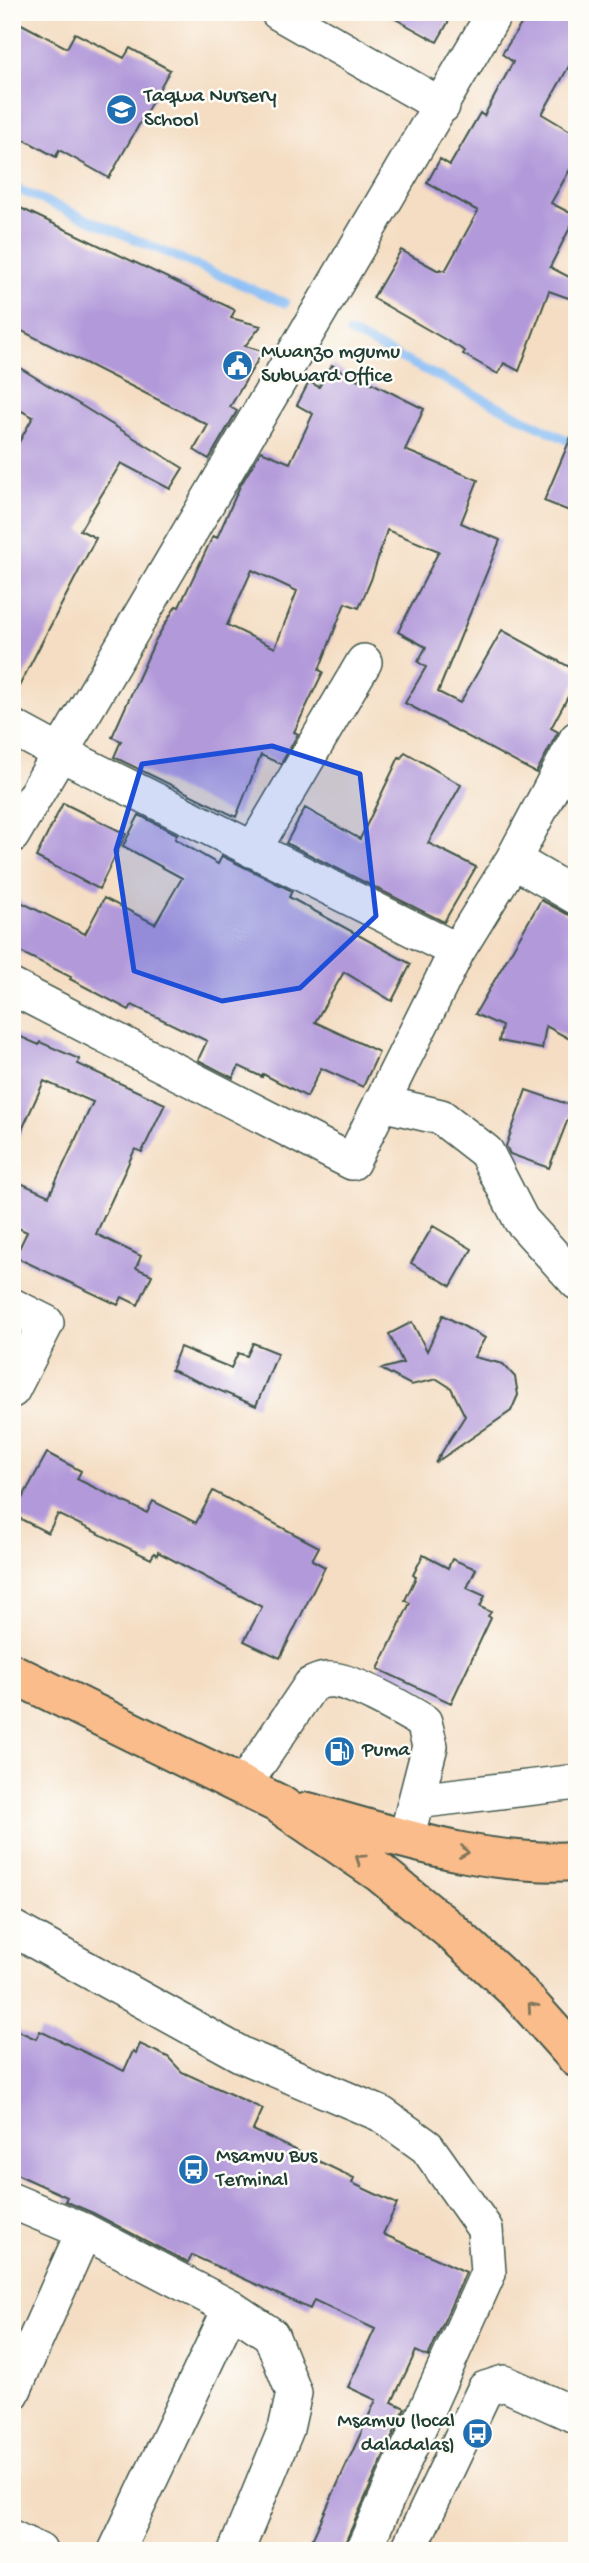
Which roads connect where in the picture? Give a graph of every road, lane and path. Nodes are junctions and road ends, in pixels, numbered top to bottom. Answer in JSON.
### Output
{"nodes":[{"id":1,"x":278,"y":12,"type":"edge"},
{"id":2,"x":495,"y":12,"type":"edge"},
{"id":3,"x":442,"y":106,"type":"junction"},
{"id":4,"x":364,"y":662,"type":"dead end"},
{"id":5,"x":12,"y":727,"type":"edge"},
{"id":6,"x":577,"y":739,"type":"edge"},
{"id":7,"x":60,"y":753,"type":"junction"},
{"id":8,"x":12,"y":835,"type":"edge"},
{"id":9,"x":253,"y":850,"type":"junction"},
{"id":10,"x":513,"y":860,"type":"junction"},
{"id":11,"x":577,"y":897,"type":"edge"},
{"id":12,"x":457,"y":951,"type":"junction"},
{"id":13,"x":12,"y":987,"type":"edge"},
{"id":14,"x":382,"y":1103,"type":"junction"},
{"id":15,"x":577,"y":1282,"type":"edge"},
{"id":16,"x":12,"y":1306,"type":"edge"},
{"id":17,"x":12,"y":1390,"type":"edge"},
{"id":18,"x":12,"y":1672,"type":"edge"},
{"id":19,"x":577,"y":1782,"type":"edge"},
{"id":20,"x":243,"y":1786,"type":"junction"},
{"id":21,"x":416,"y":1801,"type":"junction"},
{"id":22,"x":279,"y":1804,"type":"junction"},
{"id":23,"x":406,"y":1839,"type":"junction"},
{"id":24,"x":577,"y":1861,"type":"edge"},
{"id":25,"x":12,"y":1928,"type":"edge"},
{"id":26,"x":577,"y":2058,"type":"edge"},
{"id":27,"x":12,"y":2202,"type":"edge"},
{"id":28,"x":84,"y":2231,"type":"junction"},
{"id":29,"x":231,"y":2308,"type":"junction"},
{"id":30,"x":12,"y":2393,"type":"edge"},
{"id":31,"x":577,"y":2416,"type":"edge"},
{"id":32,"x":12,"y":2538,"type":"edge"},
{"id":33,"x":40,"y":2551,"type":"edge"},
{"id":34,"x":117,"y":2551,"type":"edge"},
{"id":35,"x":236,"y":2551,"type":"edge"},
{"id":36,"x":363,"y":2551,"type":"edge"},
{"id":37,"x":408,"y":2551,"type":"edge"}],
"edges":[{"from":1,"to":3,"type":"street"},
{"from":2,"to":3,"type":"street"},
{"from":3,"to":7,"type":"street"},
{"from":4,"to":9,"type":"street"},
{"from":5,"to":7,"type":"street"},
{"from":6,"to":10,"type":"street"},
{"from":7,"to":8,"type":"street"},
{"from":7,"to":9,"type":"street"},
{"from":9,"to":12,"type":"street"},
{"from":10,"to":11,"type":"street"},
{"from":10,"to":12,"type":"street"},
{"from":12,"to":14,"type":"street"},
{"from":13,"to":14,"type":"street"},
{"from":14,"to":15,"type":"street"},
{"from":16,"to":17,"type":"street"},
{"from":18,"to":20,"type":"highway"},
{"from":19,"to":21,"type":"street"},
{"from":20,"to":21,"type":"street"},
{"from":20,"to":22,"type":"highway"},
{"from":21,"to":23,"type":"street"},
{"from":22,"to":23,"type":"highway"},
{"from":26,"to":22,"type":"highway","one_way":true},
{"from":23,"to":24,"type":"highway","one_way":true},
{"from":25,"to":36,"type":"street"},
{"from":27,"to":28,"type":"street"},
{"from":28,"to":29,"type":"street"},
{"from":28,"to":30,"type":"street"},
{"from":29,"to":34,"type":"street"},
{"from":29,"to":35,"type":"street"},
{"from":31,"to":37,"type":"street"},
{"from":32,"to":33,"type":"street"}]}
